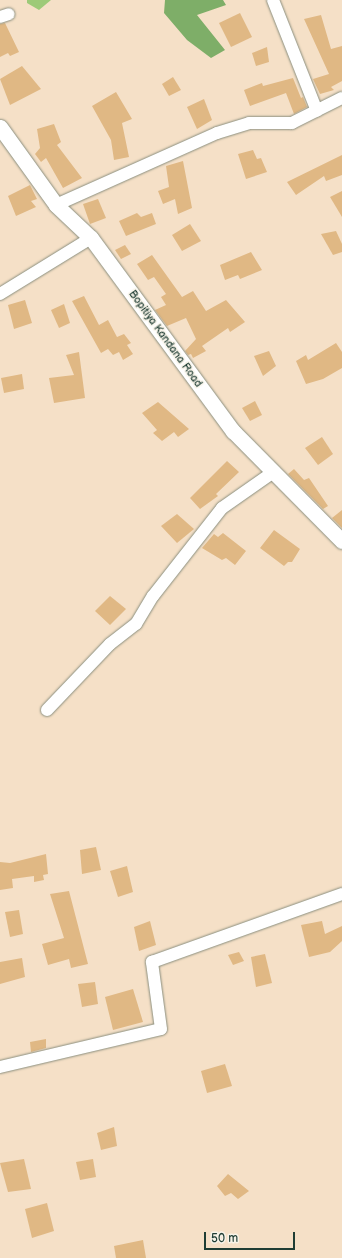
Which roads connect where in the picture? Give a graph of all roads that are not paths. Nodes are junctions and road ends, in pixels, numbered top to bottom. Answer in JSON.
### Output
{"nodes":[{"id":1,"x":273,"y":0,"type":"edge"},
{"id":2,"x":342,"y":98,"type":"edge"},
{"id":3,"x":317,"y":111,"type":"junction"},
{"id":4,"x":0,"y":127,"type":"edge"},
{"id":5,"x":56,"y":205,"type":"junction"},
{"id":6,"x":92,"y":238,"type":"junction"},
{"id":7,"x":0,"y":294,"type":"edge"},
{"id":8,"x":272,"y":473,"type":"junction"},
{"id":9,"x":342,"y":541,"type":"edge"},
{"id":10,"x":47,"y":710,"type":"dead end"},
{"id":11,"x":342,"y":894,"type":"edge"},
{"id":12,"x":0,"y":1068,"type":"edge"}],
"edges":[{"from":1,"to":3,"type":"street"},
{"from":2,"to":3,"type":"street"},
{"from":3,"to":5,"type":"street"},
{"from":4,"to":5,"type":"main road","name":"Bopitiya Kandana Road"},
{"from":5,"to":6,"type":"main road","name":"Bopitiya Kandana Road"},
{"from":6,"to":7,"type":"street"},
{"from":6,"to":8,"type":"main road","name":"Bopitiya Kandana Road"},
{"from":8,"to":9,"type":"main road","name":"Bopitiya Kandana Road"},
{"from":8,"to":10,"type":"street"},
{"from":11,"to":12,"type":"street"}]}
